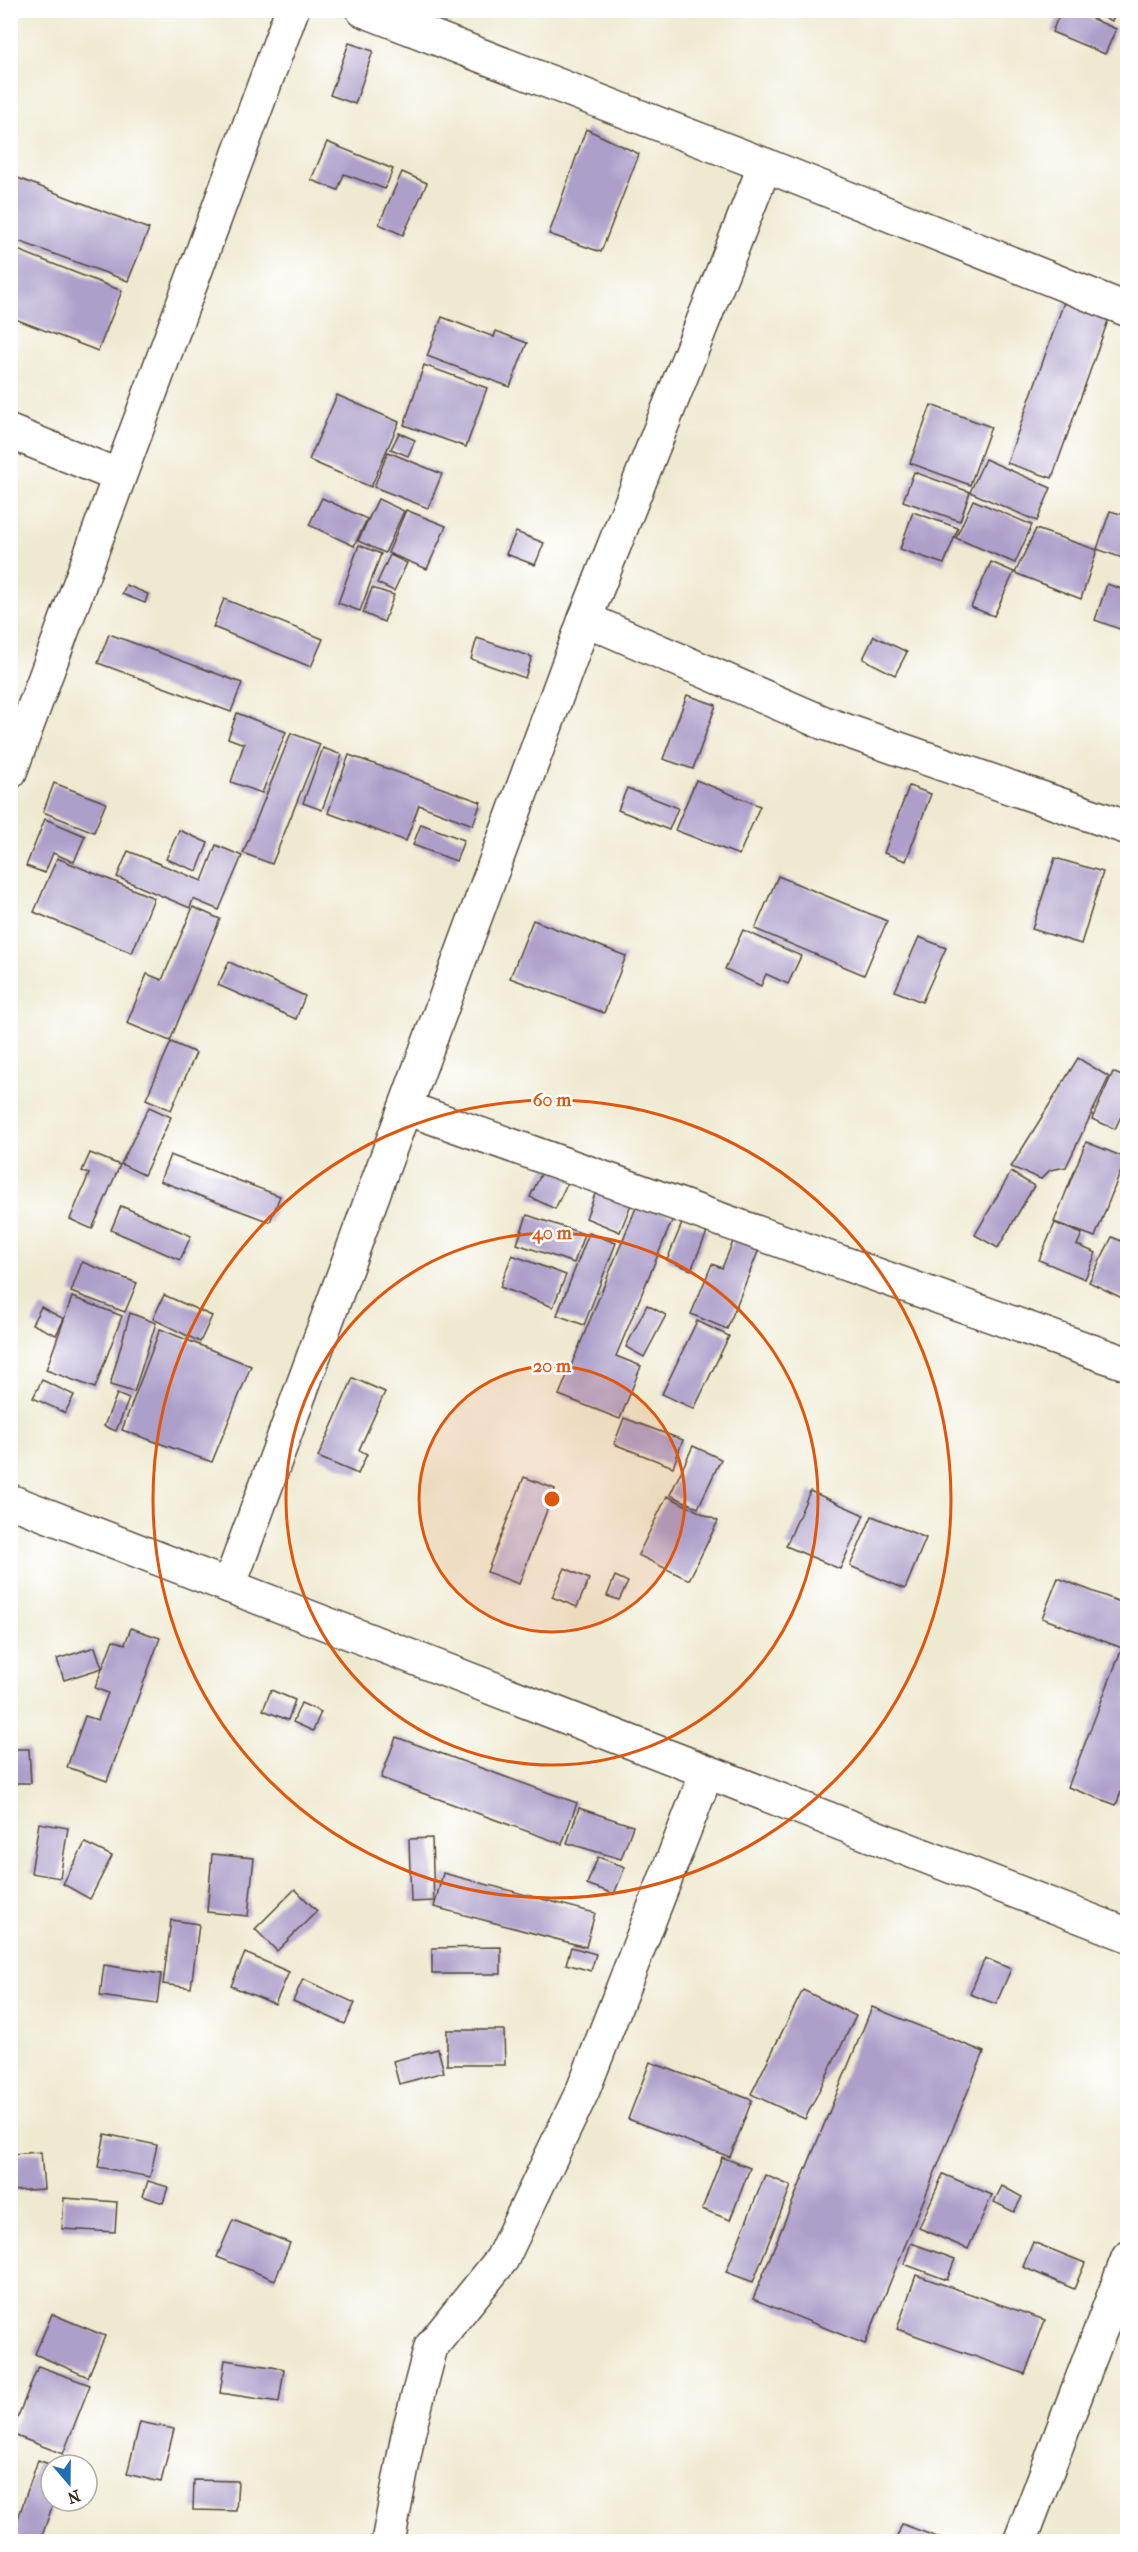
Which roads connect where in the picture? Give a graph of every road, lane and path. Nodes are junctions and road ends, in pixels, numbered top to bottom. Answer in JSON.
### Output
{"nodes":[{"id":1,"x":292,"y":10,"type":"edge"},
{"id":2,"x":363,"y":10,"type":"edge"},
{"id":3,"x":765,"y":165,"type":"junction"},
{"id":4,"x":1128,"y":310,"type":"edge"},
{"id":5,"x":10,"y":432,"type":"edge"},
{"id":6,"x":119,"y":476,"type":"junction"},
{"id":7,"x":585,"y":619,"type":"junction"},
{"id":8,"x":10,"y":772,"type":"edge"},
{"id":9,"x":1128,"y":828,"type":"edge"},
{"id":10,"x":406,"y":1108,"type":"junction"},
{"id":11,"x":1128,"y":1364,"type":"edge"},
{"id":12,"x":10,"y":1501,"type":"edge"},
{"id":13,"x":229,"y":1586,"type":"junction"},
{"id":14,"x":707,"y":1772,"type":"junction"},
{"id":15,"x":1128,"y":1935,"type":"edge"},
{"id":16,"x":1128,"y":2258,"type":"edge"},
{"id":17,"x":388,"y":2541,"type":"edge"},
{"id":18,"x":1020,"y":2541,"type":"edge"}],
"edges":[{"from":1,"to":6,"type":"street"},
{"from":2,"to":3,"type":"street"},
{"from":3,"to":4,"type":"street"},
{"from":3,"to":7,"type":"street"},
{"from":5,"to":6,"type":"street"},
{"from":6,"to":8,"type":"street"},
{"from":7,"to":9,"type":"street"},
{"from":7,"to":10,"type":"street"},
{"from":10,"to":11,"type":"street"},
{"from":10,"to":13,"type":"street"},
{"from":12,"to":13,"type":"street"},
{"from":13,"to":14,"type":"street"},
{"from":14,"to":15,"type":"street"},
{"from":14,"to":17,"type":"street"},
{"from":16,"to":18,"type":"street"}]}
